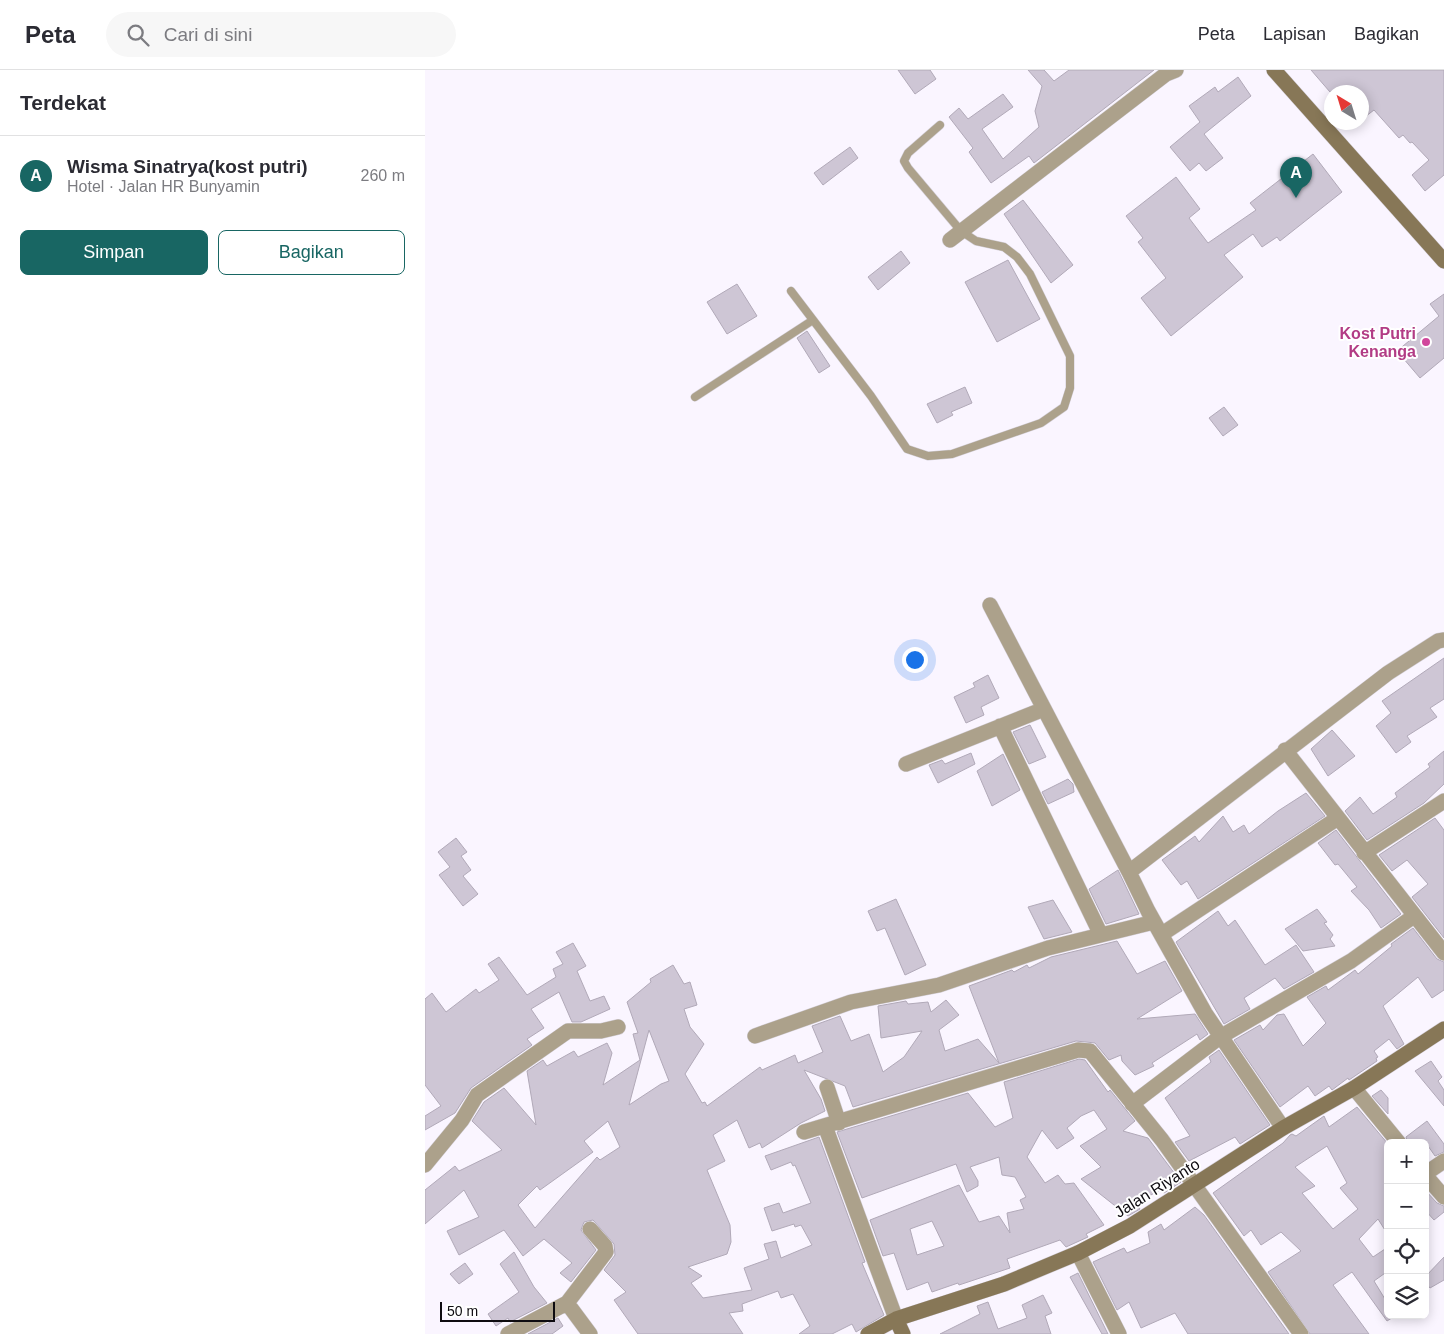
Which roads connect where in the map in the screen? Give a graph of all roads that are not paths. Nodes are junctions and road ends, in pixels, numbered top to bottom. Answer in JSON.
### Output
{"nodes":[{"id":1,"x":1176,"y":70,"type":"edge"},
{"id":2,"x":1274,"y":70,"type":"edge"},
{"id":3,"x":940,"y":125,"type":"dead end"},
{"id":4,"x":955,"y":236,"type":"junction"},
{"id":5,"x":1444,"y":261,"type":"edge"},
{"id":6,"x":791,"y":291,"type":"dead end"},
{"id":7,"x":813,"y":320,"type":"junction"},
{"id":8,"x":695,"y":397,"type":"dead end"},
{"id":9,"x":990,"y":604,"type":"dead end"},
{"id":10,"x":1444,"y":640,"type":"edge"},
{"id":11,"x":1044,"y":709,"type":"junction"},
{"id":12,"x":1000,"y":726,"type":"junction"},
{"id":13,"x":1285,"y":750,"type":"junction"},
{"id":14,"x":906,"y":764,"type":"dead end"},
{"id":15,"x":1444,"y":801,"type":"edge"},
{"id":16,"x":1338,"y":818,"type":"junction"},
{"id":17,"x":1364,"y":853,"type":"junction"},
{"id":18,"x":1129,"y":872,"type":"junction"},
{"id":19,"x":1414,"y":916,"type":"junction"},
{"id":20,"x":1158,"y":928,"type":"junction"},
{"id":21,"x":1101,"y":935,"type":"junction"},
{"id":22,"x":1444,"y":953,"type":"edge"},
{"id":23,"x":618,"y":1027,"type":"dead end"},
{"id":24,"x":1444,"y":1029,"type":"edge"},
{"id":25,"x":755,"y":1036,"type":"dead end"},
{"id":26,"x":1220,"y":1038,"type":"junction"},
{"id":27,"x":827,"y":1087,"type":"dead end"},
{"id":28,"x":1354,"y":1088,"type":"junction"},
{"id":29,"x":1133,"y":1104,"type":"junction"},
{"id":30,"x":832,"y":1124,"type":"junction"},
{"id":31,"x":1283,"y":1128,"type":"junction"},
{"id":32,"x":804,"y":1132,"type":"dead end"},
{"id":33,"x":1396,"y":1139,"type":"edge"},
{"id":34,"x":1444,"y":1161,"type":"edge"},
{"id":35,"x":425,"y":1165,"type":"edge"},
{"id":36,"x":1429,"y":1171,"type":"edge"},
{"id":37,"x":1429,"y":1179,"type":"edge"},
{"id":38,"x":1195,"y":1186,"type":"junction"},
{"id":39,"x":1444,"y":1197,"type":"edge"},
{"id":40,"x":590,"y":1229,"type":"dead end"},
{"id":41,"x":1078,"y":1253,"type":"junction"},
{"id":42,"x":567,"y":1303,"type":"junction"},
{"id":43,"x":896,"y":1319,"type":"junction"},
{"id":44,"x":508,"y":1334,"type":"edge"},
{"id":45,"x":590,"y":1334,"type":"edge"},
{"id":46,"x":868,"y":1334,"type":"edge"},
{"id":47,"x":903,"y":1334,"type":"edge"},
{"id":48,"x":1119,"y":1334,"type":"edge"},
{"id":49,"x":1301,"y":1334,"type":"edge"}],
"edges":[{"from":1,"to":4,"type":"street"},
{"from":2,"to":5,"type":"street"},
{"from":3,"to":4,"type":"lane"},
{"from":4,"to":7,"type":"lane"},
{"from":6,"to":7,"type":"lane"},
{"from":7,"to":8,"type":"lane"},
{"from":9,"to":11,"type":"street"},
{"from":10,"to":13,"type":"street"},
{"from":11,"to":12,"type":"street"},
{"from":11,"to":18,"type":"street"},
{"from":12,"to":14,"type":"street"},
{"from":12,"to":21,"type":"street"},
{"from":13,"to":16,"type":"street"},
{"from":13,"to":18,"type":"street"},
{"from":15,"to":17,"type":"street"},
{"from":16,"to":17,"type":"street"},
{"from":16,"to":20,"type":"street"},
{"from":17,"to":19,"type":"street"},
{"from":18,"to":20,"type":"street"},
{"from":19,"to":22,"type":"street"},
{"from":19,"to":26,"type":"street"},
{"from":20,"to":21,"type":"street"},
{"from":20,"to":26,"type":"street"},
{"from":21,"to":25,"type":"street"},
{"from":23,"to":35,"type":"street"},
{"from":24,"to":28,"type":"street","name":"Jalan Riyanto"},
{"from":26,"to":29,"type":"street"},
{"from":26,"to":31,"type":"street"},
{"from":27,"to":30,"type":"street"},
{"from":28,"to":31,"type":"street","name":"Jalan Riyanto"},
{"from":28,"to":33,"type":"street"},
{"from":29,"to":30,"type":"street"},
{"from":29,"to":38,"type":"street"},
{"from":30,"to":32,"type":"street"},
{"from":30,"to":43,"type":"street"},
{"from":31,"to":38,"type":"street","name":"Jalan Riyanto"},
{"from":34,"to":36,"type":"street"},
{"from":37,"to":39,"type":"street"},
{"from":38,"to":41,"type":"street","name":"Jalan Riyanto"},
{"from":38,"to":49,"type":"street"},
{"from":40,"to":42,"type":"street"},
{"from":41,"to":43,"type":"street","name":"Jalan Riyanto"},
{"from":41,"to":48,"type":"street"},
{"from":42,"to":44,"type":"street"},
{"from":42,"to":45,"type":"street"},
{"from":43,"to":46,"type":"street","name":"Jalan Riyanto"},
{"from":43,"to":47,"type":"street"}]}
